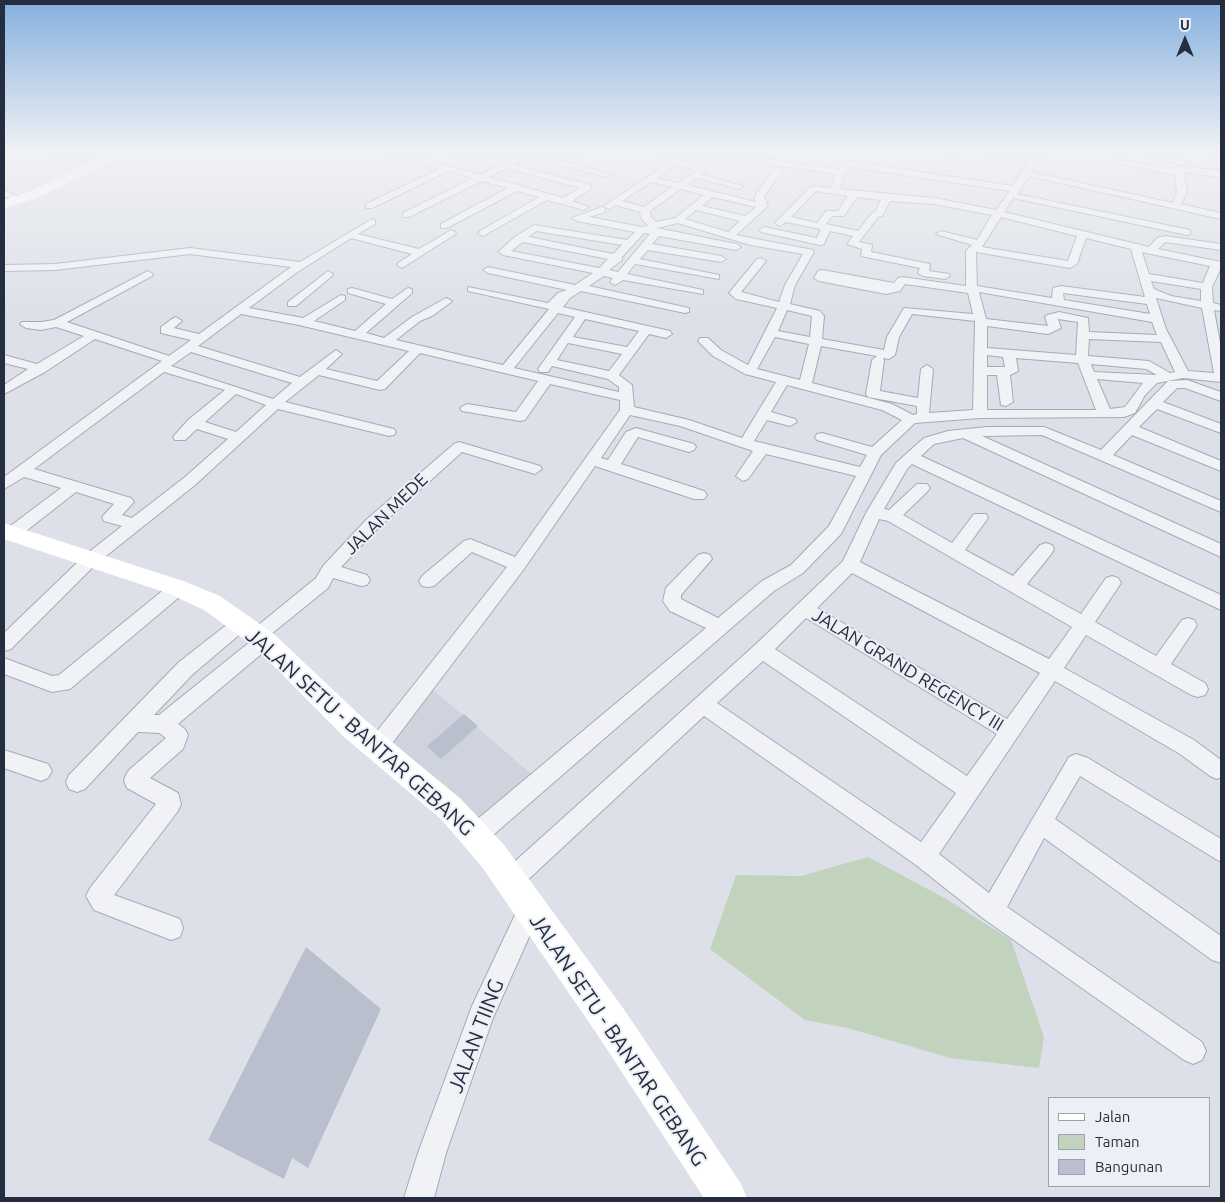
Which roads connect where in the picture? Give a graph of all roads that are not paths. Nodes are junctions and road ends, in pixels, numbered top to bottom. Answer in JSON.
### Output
{"nodes":[{"id":1,"x":422,"y":207,"type":"edge"},
{"id":2,"x":484,"y":207,"type":"edge"},
{"id":3,"x":528,"y":207,"type":"edge"},
{"id":4,"x":607,"y":207,"type":"edge"},
{"id":5,"x":649,"y":207,"type":"edge"},
{"id":6,"x":650,"y":207,"type":"edge"},
{"id":7,"x":695,"y":207,"type":"edge"},
{"id":8,"x":757,"y":207,"type":"edge"},
{"id":9,"x":795,"y":207,"type":"edge"},
{"id":10,"x":848,"y":207,"type":"edge"},
{"id":11,"x":882,"y":207,"type":"edge"},
{"id":12,"x":975,"y":207,"type":"edge"},
{"id":13,"x":1002,"y":207,"type":"edge"},
{"id":14,"x":1097,"y":207,"type":"edge"},
{"id":15,"x":1181,"y":207,"type":"edge"},
{"id":16,"x":602,"y":210,"type":"junction"},
{"id":17,"x":691,"y":210,"type":"junction"},
{"id":18,"x":998,"y":213,"type":"junction"},
{"id":19,"x":406,"y":215,"type":"dead end"},
{"id":20,"x":1221,"y":216,"type":"edge"},
{"id":21,"x":678,"y":220,"type":"junction"},
{"id":22,"x":748,"y":220,"type":"junction"},
{"id":23,"x":372,"y":222,"type":"dead end"},
{"id":24,"x":796,"y":222,"type":"junction"},
{"id":25,"x":612,"y":224,"type":"junction"},
{"id":26,"x":823,"y":227,"type":"junction"},
{"id":27,"x":651,"y":229,"type":"junction"},
{"id":28,"x":764,"y":230,"type":"dead end"},
{"id":29,"x":483,"y":234,"type":"dead end"},
{"id":30,"x":782,"y":234,"type":"junction"},
{"id":31,"x":860,"y":234,"type":"junction"},
{"id":32,"x":941,"y":234,"type":"dead end"},
{"id":33,"x":350,"y":235,"type":"junction"},
{"id":34,"x":730,"y":235,"type":"junction"},
{"id":35,"x":1082,"y":236,"type":"junction"},
{"id":36,"x":1180,"y":236,"type":"junction"},
{"id":37,"x":520,"y":238,"type":"junction"},
{"id":38,"x":1221,"y":239,"type":"edge"},
{"id":39,"x":630,"y":243,"type":"junction"},
{"id":40,"x":645,"y":246,"type":"junction"},
{"id":41,"x":736,"y":247,"type":"dead end"},
{"id":42,"x":978,"y":247,"type":"junction"},
{"id":43,"x":1221,"y":247,"type":"edge"},
{"id":44,"x":1136,"y":248,"type":"junction"},
{"id":45,"x":1151,"y":251,"type":"junction"},
{"id":46,"x":421,"y":253,"type":"junction"},
{"id":47,"x":618,"y":258,"type":"junction"},
{"id":48,"x":721,"y":259,"type":"dead end"},
{"id":49,"x":634,"y":261,"type":"junction"},
{"id":50,"x":761,"y":261,"type":"dead end"},
{"id":51,"x":402,"y":265,"type":"dead end"},
{"id":52,"x":1218,"y":265,"type":"edge"},
{"id":53,"x":298,"y":267,"type":"junction"},
{"id":54,"x":4,"y":268,"type":"edge"},
{"id":55,"x":488,"y":270,"type":"dead end"},
{"id":56,"x":936,"y":270,"type":"dead end"},
{"id":57,"x":602,"y":272,"type":"junction"},
{"id":58,"x":148,"y":274,"type":"dead end"},
{"id":59,"x":620,"y":276,"type":"junction"},
{"id":60,"x":1143,"y":276,"type":"junction"},
{"id":61,"x":715,"y":277,"type":"dead end"},
{"id":62,"x":968,"y":283,"type":"junction"},
{"id":63,"x":897,"y":287,"type":"junction"},
{"id":64,"x":1207,"y":287,"type":"junction"},
{"id":65,"x":575,"y":288,"type":"junction"},
{"id":66,"x":472,"y":289,"type":"dead end"},
{"id":67,"x":352,"y":291,"type":"dead end"},
{"id":68,"x":408,"y":291,"type":"dead end"},
{"id":69,"x":699,"y":292,"type":"dead end"},
{"id":70,"x":606,"y":293,"type":"junction"},
{"id":71,"x":1149,"y":296,"type":"junction"},
{"id":72,"x":341,"y":298,"type":"dead end"},
{"id":73,"x":446,"y":301,"type":"dead end"},
{"id":74,"x":1058,"y":301,"type":"junction"},
{"id":75,"x":394,"y":303,"type":"junction"},
{"id":76,"x":292,"y":304,"type":"dead end"},
{"id":77,"x":910,"y":304,"type":"junction"},
{"id":78,"x":784,"y":305,"type":"junction"},
{"id":79,"x":1207,"y":306,"type":"junction"},
{"id":80,"x":1221,"y":308,"type":"edge"},
{"id":81,"x":238,"y":310,"type":"junction"},
{"id":82,"x":561,"y":310,"type":"dead end"},
{"id":83,"x":685,"y":310,"type":"dead end"},
{"id":84,"x":582,"y":315,"type":"junction"},
{"id":85,"x":1156,"y":319,"type":"junction"},
{"id":86,"x":981,"y":320,"type":"junction"},
{"id":87,"x":176,"y":321,"type":"dead end"},
{"id":88,"x":305,"y":322,"type":"junction"},
{"id":89,"x":57,"y":323,"type":"junction"},
{"id":90,"x":26,"y":324,"type":"dead end"},
{"id":91,"x":1217,"y":324,"type":"edge"},
{"id":92,"x":646,"y":330,"type":"junction"},
{"id":93,"x":666,"y":334,"type":"dead end"},
{"id":94,"x":771,"y":334,"type":"junction"},
{"id":95,"x":93,"y":335,"type":"junction"},
{"id":96,"x":170,"y":335,"type":"dead end"},
{"id":97,"x":356,"y":335,"type":"junction"},
{"id":98,"x":1083,"y":336,"type":"junction"},
{"id":99,"x":565,"y":339,"type":"junction"},
{"id":100,"x":1165,"y":339,"type":"junction"},
{"id":101,"x":704,"y":341,"type":"dead end"},
{"id":102,"x":195,"y":342,"type":"junction"},
{"id":103,"x":386,"y":342,"type":"junction"},
{"id":104,"x":816,"y":342,"type":"junction"},
{"id":105,"x":418,"y":349,"type":"junction"},
{"id":106,"x":981,"y":351,"type":"junction"},
{"id":107,"x":631,"y":352,"type":"junction"},
{"id":108,"x":1009,"y":353,"type":"junction"},
{"id":109,"x":336,"y":354,"type":"dead end"},
{"id":110,"x":1082,"y":358,"type":"junction"},
{"id":111,"x":4,"y":359,"type":"edge"},
{"id":112,"x":878,"y":360,"type":"dead end"},
{"id":113,"x":165,"y":364,"type":"junction"},
{"id":114,"x":927,"y":368,"type":"dead end"},
{"id":115,"x":41,"y":369,"type":"junction"},
{"id":116,"x":316,"y":370,"type":"junction"},
{"id":117,"x":506,"y":370,"type":"junction"},
{"id":118,"x":546,"y":371,"type":"junction"},
{"id":119,"x":750,"y":371,"type":"junction"},
{"id":120,"x":980,"y":371,"type":"junction"},
{"id":121,"x":1003,"y":371,"type":"junction"},
{"id":122,"x":1183,"y":374,"type":"junction"},
{"id":123,"x":1088,"y":375,"type":"junction"},
{"id":124,"x":612,"y":376,"type":"junction"},
{"id":125,"x":1167,"y":376,"type":"junction"},
{"id":126,"x":1220,"y":378,"type":"edge"},
{"id":127,"x":1153,"y":380,"type":"junction"},
{"id":128,"x":782,"y":381,"type":"junction"},
{"id":129,"x":302,"y":382,"type":"junction"},
{"id":130,"x":805,"y":386,"type":"junction"},
{"id":131,"x":234,"y":389,"type":"junction"},
{"id":132,"x":4,"y":390,"type":"edge"},
{"id":133,"x":1221,"y":397,"type":"edge"},
{"id":134,"x":1006,"y":402,"type":"dead end"},
{"id":135,"x":924,"y":403,"type":"junction"},
{"id":136,"x":1154,"y":403,"type":"junction"},
{"id":137,"x":275,"y":404,"type":"junction"},
{"id":138,"x":627,"y":404,"type":"junction"},
{"id":139,"x":467,"y":408,"type":"dead end"},
{"id":140,"x":763,"y":414,"type":"junction"},
{"id":141,"x":980,"y":414,"type":"junction"},
{"id":142,"x":1105,"y":414,"type":"junction"},
{"id":143,"x":917,"y":419,"type":"junction"},
{"id":144,"x":790,"y":422,"type":"dead end"},
{"id":145,"x":194,"y":423,"type":"junction"},
{"id":146,"x":1131,"y":429,"type":"junction"},
{"id":147,"x":1221,"y":429,"type":"edge"},
{"id":148,"x":389,"y":432,"type":"dead end"},
{"id":149,"x":965,"y":434,"type":"junction"},
{"id":150,"x":180,"y":437,"type":"dead end"},
{"id":151,"x":238,"y":437,"type":"junction"},
{"id":152,"x":822,"y":437,"type":"dead end"},
{"id":153,"x":746,"y":443,"type":"junction"},
{"id":154,"x":689,"y":447,"type":"dead end"},
{"id":155,"x":762,"y":449,"type":"junction"},
{"id":156,"x":875,"y":453,"type":"junction"},
{"id":157,"x":1104,"y":456,"type":"junction"},
{"id":158,"x":910,"y":457,"type":"junction"},
{"id":159,"x":593,"y":460,"type":"junction"},
{"id":160,"x":612,"y":466,"type":"junction"},
{"id":161,"x":1221,"y":466,"type":"edge"},
{"id":162,"x":534,"y":468,"type":"dead end"},
{"id":163,"x":22,"y":471,"type":"junction"},
{"id":164,"x":865,"y":473,"type":"junction"},
{"id":165,"x":743,"y":476,"type":"dead end"},
{"id":166,"x":4,"y":484,"type":"edge"},
{"id":167,"x":74,"y":486,"type":"junction"},
{"id":168,"x":922,"y":488,"type":"dead end"},
{"id":169,"x":699,"y":495,"type":"dead end"},
{"id":170,"x":1221,"y":507,"type":"edge"},
{"id":171,"x":874,"y":513,"type":"junction"},
{"id":172,"x":892,"y":516,"type":"junction"},
{"id":173,"x":980,"y":518,"type":"dead end"},
{"id":174,"x":133,"y":524,"type":"junction"},
{"id":175,"x":7,"y":532,"type":"edge"},
{"id":176,"x":1046,"y":550,"type":"dead end"},
{"id":177,"x":955,"y":551,"type":"junction"},
{"id":178,"x":1221,"y":551,"type":"edge"},
{"id":179,"x":704,"y":559,"type":"dead end"},
{"id":180,"x":90,"y":560,"type":"junction"},
{"id":181,"x":518,"y":565,"type":"junction"},
{"id":182,"x":850,"y":565,"type":"junction"},
{"id":183,"x":329,"y":570,"type":"junction"},
{"id":184,"x":361,"y":580,"type":"dead end"},
{"id":185,"x":428,"y":581,"type":"dead end"},
{"id":186,"x":1112,"y":583,"type":"dead end"},
{"id":187,"x":1016,"y":585,"type":"junction"},
{"id":188,"x":178,"y":588,"type":"junction"},
{"id":189,"x":1221,"y":604,"type":"edge"},
{"id":190,"x":805,"y":609,"type":"junction"},
{"id":191,"x":1084,"y":623,"type":"junction"},
{"id":192,"x":1188,"y":625,"type":"dead end"},
{"id":193,"x":720,"y":627,"type":"junction"},
{"id":194,"x":254,"y":634,"type":"junction"},
{"id":195,"x":4,"y":644,"type":"edge"},
{"id":196,"x":762,"y":650,"type":"junction"},
{"id":197,"x":4,"y":666,"type":"edge"},
{"id":198,"x":1159,"y":667,"type":"junction"},
{"id":199,"x":1052,"y":670,"type":"junction"},
{"id":200,"x":1198,"y":689,"type":"dead end"},
{"id":201,"x":702,"y":704,"type":"junction"},
{"id":202,"x":134,"y":723,"type":"junction"},
{"id":203,"x":163,"y":724,"type":"junction"},
{"id":204,"x":1010,"y":731,"type":"junction"},
{"id":205,"x":377,"y":747,"type":"junction"},
{"id":206,"x":4,"y":759,"type":"edge"},
{"id":207,"x":1217,"y":769,"type":"dead end"},
{"id":208,"x":41,"y":771,"type":"dead end"},
{"id":209,"x":77,"y":782,"type":"dead end"},
{"id":210,"x":970,"y":790,"type":"junction"},
{"id":211,"x":1040,"y":822,"type":"junction"},
{"id":212,"x":476,"y":835,"type":"junction"},
{"id":213,"x":1219,"y":850,"type":"dead end"},
{"id":214,"x":924,"y":857,"type":"junction"},
{"id":215,"x":510,"y":881,"type":"junction"},
{"id":216,"x":530,"y":910,"type":"junction"},
{"id":217,"x":992,"y":910,"type":"junction"},
{"id":218,"x":170,"y":928,"type":"dead end"},
{"id":219,"x":1221,"y":951,"type":"edge"},
{"id":220,"x":1193,"y":1051,"type":"dead end"},
{"id":221,"x":717,"y":1192,"type":"edge"},
{"id":222,"x":419,"y":1198,"type":"edge"}],
"edges":[{"from":1,"to":19,"type":"street"},
{"from":2,"to":46,"type":"street"},
{"from":3,"to":29,"type":"street"},
{"from":4,"to":16,"type":"street"},
{"from":5,"to":27,"type":"street"},
{"from":6,"to":17,"type":"street"},
{"from":7,"to":17,"type":"street"},
{"from":8,"to":22,"type":"street"},
{"from":9,"to":24,"type":"street"},
{"from":10,"to":26,"type":"street"},
{"from":11,"to":31,"type":"street"},
{"from":12,"to":18,"type":"street"},
{"from":13,"to":18,"type":"street"},
{"from":14,"to":36,"type":"street"},
{"from":15,"to":20,"type":"street"},
{"from":16,"to":25,"type":"street"},
{"from":16,"to":25,"type":"street"},
{"from":17,"to":21,"type":"street"},
{"from":17,"to":22,"type":"street"},
{"from":18,"to":35,"type":"street"},
{"from":18,"to":42,"type":"street"},
{"from":21,"to":27,"type":"street"},
{"from":21,"to":34,"type":"street"},
{"from":22,"to":34,"type":"street"},
{"from":23,"to":33,"type":"street"},
{"from":24,"to":26,"type":"street"},
{"from":24,"to":30,"type":"street"},
{"from":25,"to":27,"type":"street"},
{"from":26,"to":30,"type":"street"},
{"from":26,"to":31,"type":"street"},
{"from":27,"to":39,"type":"street"},
{"from":27,"to":40,"type":"street"},
{"from":27,"to":41,"type":"street"},
{"from":28,"to":30,"type":"street"},
{"from":31,"to":62,"type":"street"},
{"from":32,"to":42,"type":"street"},
{"from":33,"to":46,"type":"street"},
{"from":33,"to":53,"type":"street"},
{"from":34,"to":78,"type":"street"},
{"from":35,"to":42,"type":"street"},
{"from":35,"to":44,"type":"street"},
{"from":36,"to":38,"type":"street"},
{"from":36,"to":43,"type":"street"},
{"from":36,"to":45,"type":"street"},
{"from":37,"to":39,"type":"street"},
{"from":37,"to":47,"type":"street"},
{"from":37,"to":57,"type":"street"},
{"from":39,"to":47,"type":"street"},
{"from":40,"to":48,"type":"street"},
{"from":40,"to":49,"type":"street"},
{"from":42,"to":62,"type":"street"},
{"from":44,"to":45,"type":"street"},
{"from":44,"to":60,"type":"street"},
{"from":45,"to":52,"type":"street"},
{"from":46,"to":51,"type":"street"},
{"from":47,"to":57,"type":"street"},
{"from":49,"to":59,"type":"street"},
{"from":49,"to":61,"type":"street"},
{"from":50,"to":78,"type":"street"},
{"from":52,"to":64,"type":"street"},
{"from":53,"to":54,"type":"street"},
{"from":53,"to":76,"type":"street"},
{"from":53,"to":81,"type":"street"},
{"from":55,"to":65,"type":"street"},
{"from":56,"to":62,"type":"street"},
{"from":57,"to":59,"type":"street"},
{"from":57,"to":65,"type":"street"},
{"from":58,"to":89,"type":"street"},
{"from":59,"to":69,"type":"street"},
{"from":59,"to":70,"type":"street"},
{"from":60,"to":64,"type":"street"},
{"from":60,"to":71,"type":"street"},
{"from":62,"to":63,"type":"street"},
{"from":62,"to":74,"type":"street"},
{"from":62,"to":77,"type":"street"},
{"from":62,"to":86,"type":"street"},
{"from":63,"to":63,"type":"street"},
{"from":64,"to":79,"type":"street"},
{"from":65,"to":66,"type":"street"},
{"from":65,"to":70,"type":"street"},
{"from":65,"to":117,"type":"street"},
{"from":67,"to":75,"type":"street"},
{"from":68,"to":75,"type":"street"},
{"from":70,"to":83,"type":"street"},
{"from":71,"to":74,"type":"street"},
{"from":71,"to":79,"type":"street"},
{"from":71,"to":85,"type":"street"},
{"from":72,"to":88,"type":"street"},
{"from":73,"to":103,"type":"street"},
{"from":74,"to":85,"type":"street"},
{"from":75,"to":97,"type":"street"},
{"from":77,"to":86,"type":"street"},
{"from":77,"to":104,"type":"street"},
{"from":78,"to":94,"type":"street"},
{"from":78,"to":104,"type":"street"},
{"from":79,"to":80,"type":"street"},
{"from":79,"to":91,"type":"street"},
{"from":81,"to":88,"type":"street"},
{"from":81,"to":102,"type":"street"},
{"from":82,"to":84,"type":"street"},
{"from":84,"to":92,"type":"street"},
{"from":84,"to":99,"type":"street"},
{"from":85,"to":100,"type":"street"},
{"from":86,"to":98,"type":"street"},
{"from":86,"to":106,"type":"street"},
{"from":87,"to":102,"type":"street"},
{"from":88,"to":97,"type":"street"},
{"from":89,"to":90,"type":"street"},
{"from":89,"to":95,"type":"street"},
{"from":91,"to":126,"type":"street"},
{"from":92,"to":93,"type":"street"},
{"from":92,"to":107,"type":"street"},
{"from":94,"to":104,"type":"street"},
{"from":94,"to":119,"type":"street"},
{"from":95,"to":113,"type":"street"},
{"from":95,"to":115,"type":"street"},
{"from":96,"to":102,"type":"street"},
{"from":97,"to":103,"type":"street"},
{"from":98,"to":100,"type":"street"},
{"from":98,"to":110,"type":"street"},
{"from":99,"to":107,"type":"street"},
{"from":99,"to":118,"type":"street"},
{"from":100,"to":122,"type":"street"},
{"from":101,"to":119,"type":"street"},
{"from":102,"to":113,"type":"street"},
{"from":102,"to":129,"type":"street"},
{"from":103,"to":105,"type":"street"},
{"from":104,"to":130,"type":"street"},
{"from":105,"to":116,"type":"street"},
{"from":105,"to":117,"type":"street"},
{"from":106,"to":108,"type":"street"},
{"from":106,"to":120,"type":"street"},
{"from":107,"to":124,"type":"street"},
{"from":108,"to":110,"type":"street"},
{"from":108,"to":121,"type":"street"},
{"from":109,"to":116,"type":"street"},
{"from":110,"to":123,"type":"street"},
{"from":110,"to":125,"type":"street"},
{"from":111,"to":115,"type":"street"},
{"from":112,"to":135,"type":"street"},
{"from":113,"to":131,"type":"street"},
{"from":113,"to":163,"type":"street"},
{"from":114,"to":135,"type":"street"},
{"from":115,"to":132,"type":"street"},
{"from":116,"to":129,"type":"street"},
{"from":117,"to":118,"type":"street"},
{"from":118,"to":124,"type":"street"},
{"from":118,"to":138,"type":"street"},
{"from":118,"to":139,"type":"street"},
{"from":119,"to":128,"type":"street"},
{"from":120,"to":121,"type":"street"},
{"from":120,"to":141,"type":"street"},
{"from":121,"to":134,"type":"street"},
{"from":122,"to":125,"type":"street"},
{"from":122,"to":126,"type":"street"},
{"from":123,"to":127,"type":"street"},
{"from":123,"to":142,"type":"street"},
{"from":124,"to":138,"type":"street"},
{"from":125,"to":127,"type":"street"},
{"from":127,"to":142,"type":"street"},
{"from":128,"to":130,"type":"street"},
{"from":128,"to":140,"type":"street"},
{"from":129,"to":137,"type":"street"},
{"from":130,"to":143,"type":"street"},
{"from":131,"to":137,"type":"street"},
{"from":131,"to":145,"type":"street"},
{"from":133,"to":136,"type":"street"},
{"from":135,"to":143,"type":"street"},
{"from":136,"to":146,"type":"street"},
{"from":136,"to":147,"type":"street"},
{"from":137,"to":148,"type":"street"},
{"from":137,"to":151,"type":"street"},
{"from":138,"to":153,"type":"street"},
{"from":138,"to":159,"type":"street"},
{"from":140,"to":144,"type":"street"},
{"from":140,"to":153,"type":"street"},
{"from":141,"to":142,"type":"street"},
{"from":141,"to":143,"type":"street"},
{"from":143,"to":156,"type":"street"},
{"from":145,"to":150,"type":"street"},
{"from":145,"to":151,"type":"street"},
{"from":146,"to":157,"type":"street"},
{"from":146,"to":161,"type":"street"},
{"from":149,"to":157,"type":"street"},
{"from":149,"to":158,"type":"street"},
{"from":149,"to":178,"type":"street"},
{"from":151,"to":174,"type":"street"},
{"from":152,"to":156,"type":"street"},
{"from":153,"to":155,"type":"street"},
{"from":154,"to":160,"type":"street"},
{"from":155,"to":164,"type":"street"},
{"from":155,"to":165,"type":"street"},
{"from":156,"to":164,"type":"street"},
{"from":157,"to":170,"type":"street"},
{"from":158,"to":171,"type":"street"},
{"from":158,"to":189,"type":"street"},
{"from":159,"to":160,"type":"street"},
{"from":159,"to":181,"type":"street"},
{"from":160,"to":169,"type":"street"},
{"from":162,"to":183,"type":"street","name":"JALAN MEDE"},
{"from":163,"to":166,"type":"street"},
{"from":163,"to":167,"type":"street"},
{"from":164,"to":193,"type":"street"},
{"from":167,"to":174,"type":"street"},
{"from":167,"to":175,"type":"street"},
{"from":168,"to":172,"type":"street"},
{"from":171,"to":172,"type":"street"},
{"from":171,"to":182,"type":"street"},
{"from":172,"to":177,"type":"street"},
{"from":173,"to":177,"type":"street"},
{"from":174,"to":180,"type":"street"},
{"from":175,"to":180,"type":"main road","name":"JALAN SETU - BANTAR GEBANG"},
{"from":176,"to":187,"type":"street"},
{"from":177,"to":187,"type":"street"},
{"from":179,"to":193,"type":"street"},
{"from":180,"to":188,"type":"main road","name":"JALAN SETU - BANTAR GEBANG"},
{"from":180,"to":195,"type":"street"},
{"from":181,"to":185,"type":"street"},
{"from":181,"to":205,"type":"street"},
{"from":182,"to":190,"type":"street"},
{"from":182,"to":199,"type":"street"},
{"from":183,"to":184,"type":"street"},
{"from":183,"to":194,"type":"street","name":"JALAN MEDE"},
{"from":186,"to":191,"type":"street"},
{"from":187,"to":191,"type":"street"},
{"from":188,"to":194,"type":"main road","name":"JALAN SETU - BANTAR GEBANG"},
{"from":188,"to":197,"type":"street"},
{"from":190,"to":196,"type":"street"},
{"from":190,"to":204,"type":"street","name":"JALAN GRAND REGENCY III"},
{"from":191,"to":198,"type":"street"},
{"from":191,"to":199,"type":"street"},
{"from":192,"to":198,"type":"street"},
{"from":193,"to":212,"type":"street"},
{"from":194,"to":202,"type":"street"},
{"from":194,"to":203,"type":"street"},
{"from":194,"to":205,"type":"main road","name":"JALAN SETU - BANTAR GEBANG"},
{"from":196,"to":201,"type":"street"},
{"from":196,"to":210,"type":"street"},
{"from":198,"to":200,"type":"street"},
{"from":199,"to":204,"type":"street"},
{"from":199,"to":207,"type":"street"},
{"from":201,"to":214,"type":"street"},
{"from":201,"to":215,"type":"street"},
{"from":202,"to":203,"type":"street"},
{"from":202,"to":209,"type":"street"},
{"from":203,"to":218,"type":"street"},
{"from":204,"to":210,"type":"street"},
{"from":205,"to":212,"type":"main road","name":"JALAN SETU - BANTAR GEBANG"},
{"from":206,"to":208,"type":"street"},
{"from":210,"to":214,"type":"street"},
{"from":211,"to":213,"type":"street"},
{"from":211,"to":217,"type":"street"},
{"from":211,"to":219,"type":"street"},
{"from":212,"to":215,"type":"main road","name":"JALAN SETU - BANTAR GEBANG"},
{"from":214,"to":217,"type":"street"},
{"from":215,"to":216,"type":"main road","name":"JALAN SETU - BANTAR GEBANG"},
{"from":216,"to":221,"type":"main road","name":"JALAN SETU - BANTAR GEBANG"},
{"from":216,"to":222,"type":"street","name":"JALAN TIING"},
{"from":217,"to":220,"type":"street"}]}
